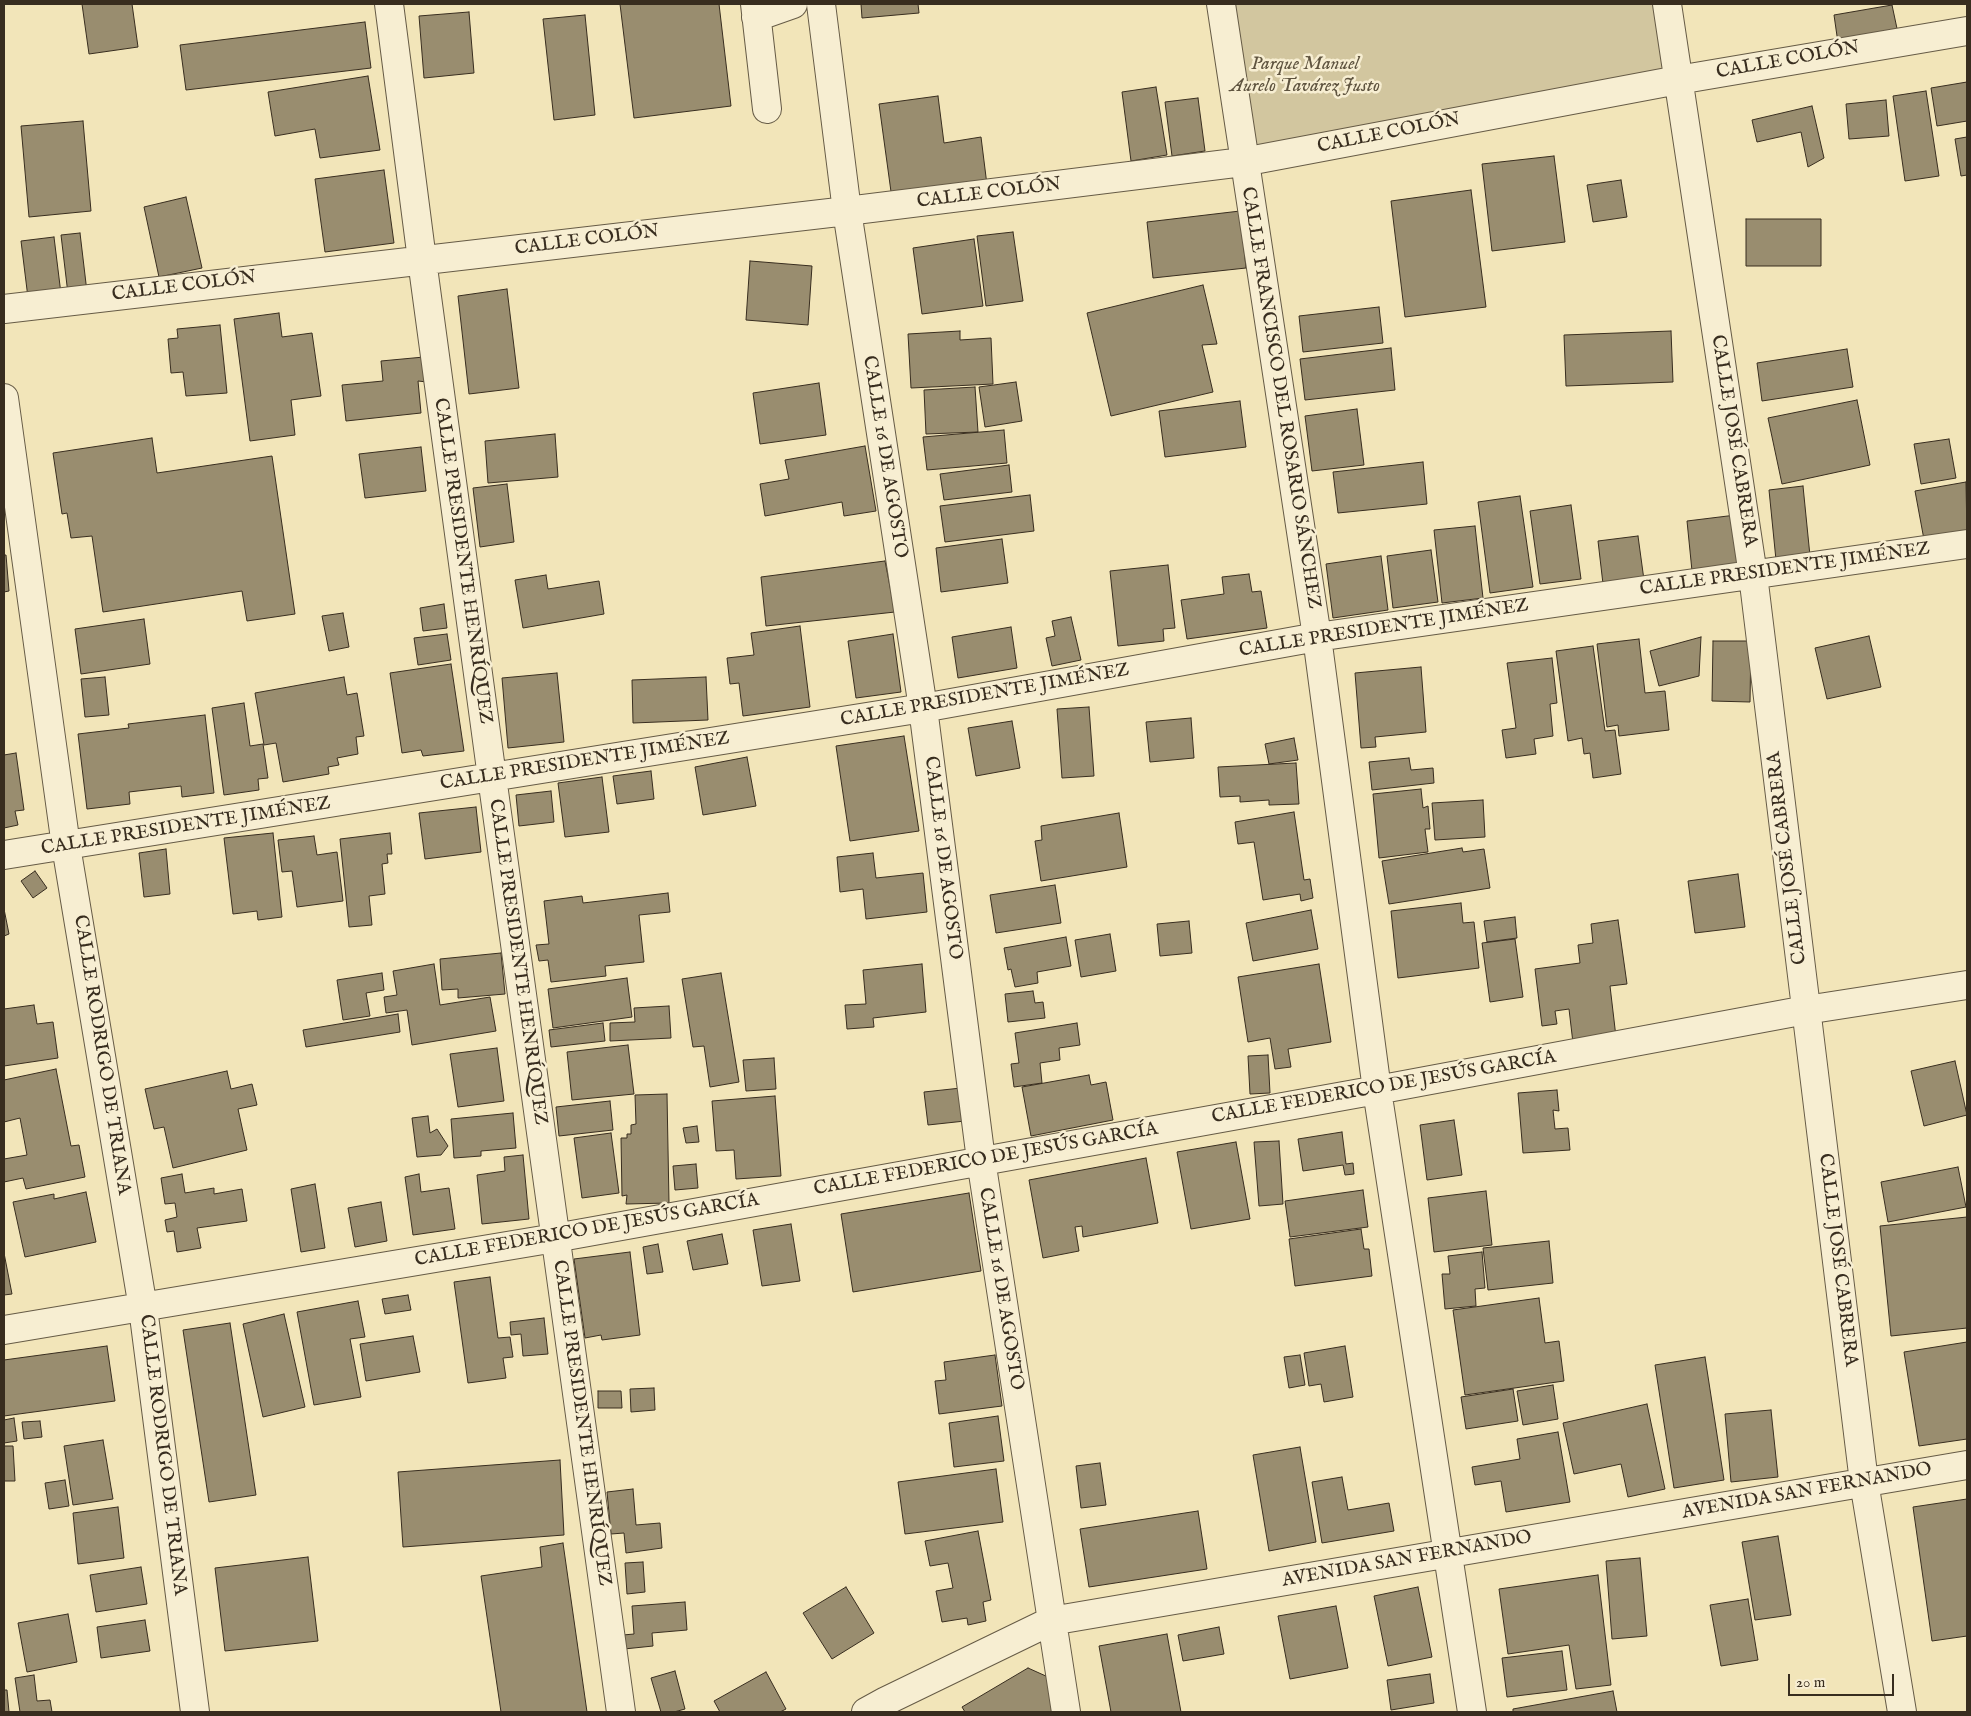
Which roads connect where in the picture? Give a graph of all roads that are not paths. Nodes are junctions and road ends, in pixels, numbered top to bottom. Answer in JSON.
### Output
{"nodes":[{"id":1,"x":389,"y":4,"type":"edge"},
{"id":2,"x":793,"y":4,"type":"edge"},
{"id":3,"x":821,"y":4,"type":"edge"},
{"id":4,"x":1221,"y":4,"type":"edge"},
{"id":5,"x":1667,"y":4,"type":"edge"},
{"id":6,"x":756,"y":11,"type":"edge"},
{"id":7,"x":1967,"y":31,"type":"edge"},
{"id":8,"x":1678,"y":80,"type":"junction"},
{"id":9,"x":767,"y":109,"type":"dead end"},
{"id":10,"x":1243,"y":162,"type":"junction"},
{"id":11,"x":847,"y":212,"type":"junction"},
{"id":12,"x":422,"y":260,"type":"junction"},
{"id":13,"x":4,"y":309,"type":"edge"},
{"id":14,"x":4,"y":398,"type":"edge"},
{"id":15,"x":1967,"y":544,"type":"edge"},
{"id":16,"x":1753,"y":574,"type":"junction"},
{"id":17,"x":1317,"y":637,"type":"junction"},
{"id":18,"x":923,"y":708,"type":"junction"},
{"id":19,"x":492,"y":777,"type":"junction"},
{"id":20,"x":66,"y":846,"type":"junction"},
{"id":21,"x":4,"y":855,"type":"edge"},
{"id":22,"x":1967,"y":985,"type":"edge"},
{"id":23,"x":1806,"y":1010,"type":"junction"},
{"id":24,"x":1377,"y":1090,"type":"junction"},
{"id":25,"x":980,"y":1160,"type":"junction"},
{"id":26,"x":555,"y":1238,"type":"junction"},
{"id":27,"x":143,"y":1308,"type":"junction"},
{"id":28,"x":4,"y":1330,"type":"edge"},
{"id":29,"x":1967,"y":1465,"type":"edge"},
{"id":30,"x":1864,"y":1482,"type":"junction"},
{"id":31,"x":1448,"y":1554,"type":"junction"},
{"id":32,"x":1051,"y":1621,"type":"junction"},
{"id":33,"x":195,"y":1712,"type":"edge"},
{"id":34,"x":621,"y":1712,"type":"edge"},
{"id":35,"x":866,"y":1712,"type":"edge"},
{"id":36,"x":1066,"y":1712,"type":"edge"},
{"id":37,"x":1472,"y":1712,"type":"edge"},
{"id":38,"x":1902,"y":1712,"type":"edge"}],
"edges":[{"from":1,"to":12,"type":"street","name":"CALLE PRESIDENTE HENRÍQUEZ"},
{"from":2,"to":6,"type":"street"},
{"from":3,"to":11,"type":"street","name":"CALLE 16 DE AGOSTO"},
{"from":4,"to":10,"type":"street","name":"CALLE FRANCISCO DEL ROSARIO SÁNCHEZ"},
{"from":5,"to":8,"type":"street","name":"CALLE JOSÉ CABRERA"},
{"from":6,"to":9,"type":"street"},
{"from":7,"to":8,"type":"street","name":"CALLE COLÓN"},
{"from":8,"to":10,"type":"street","name":"CALLE COLÓN"},
{"from":8,"to":16,"type":"street","name":"CALLE JOSÉ CABRERA"},
{"from":10,"to":11,"type":"street","name":"CALLE COLÓN"},
{"from":10,"to":17,"type":"street","name":"CALLE FRANCISCO DEL ROSARIO SÁNCHEZ"},
{"from":11,"to":12,"type":"street","name":"CALLE COLÓN"},
{"from":11,"to":18,"type":"street","name":"CALLE 16 DE AGOSTO"},
{"from":12,"to":13,"type":"street","name":"CALLE COLÓN"},
{"from":12,"to":19,"type":"street","name":"CALLE PRESIDENTE HENRÍQUEZ"},
{"from":14,"to":20,"type":"street","name":"CALLE RODRIGO DE TRIANA"},
{"from":15,"to":16,"type":"street","name":"CALLE PRESIDENTE JIMÉNEZ"},
{"from":16,"to":17,"type":"street","name":"CALLE PRESIDENTE JIMÉNEZ"},
{"from":16,"to":23,"type":"street","name":"CALLE JOSÉ CABRERA"},
{"from":17,"to":18,"type":"street","name":"CALLE PRESIDENTE JIMÉNEZ"},
{"from":17,"to":24,"type":"street","name":"CALLE FRANCISCO DEL ROSARIO SÁNCHEZ"},
{"from":18,"to":19,"type":"street","name":"CALLE PRESIDENTE JIMÉNEZ"},
{"from":18,"to":25,"type":"street","name":"CALLE 16 DE AGOSTO"},
{"from":19,"to":20,"type":"street","name":"CALLE PRESIDENTE JIMÉNEZ"},
{"from":19,"to":26,"type":"street","name":"CALLE PRESIDENTE HENRÍQUEZ"},
{"from":20,"to":21,"type":"street","name":"CALLE PRESIDENTE JIMÉNEZ"},
{"from":20,"to":27,"type":"street","name":"CALLE RODRIGO DE TRIANA"},
{"from":22,"to":23,"type":"street","name":"CALLE FEDERICO DE JESÚS GARCÍA"},
{"from":23,"to":24,"type":"street","name":"CALLE FEDERICO DE JESÚS GARCÍA"},
{"from":23,"to":30,"type":"street","name":"CALLE JOSÉ CABRERA"},
{"from":24,"to":25,"type":"street","name":"CALLE FEDERICO DE JESÚS GARCÍA"},
{"from":24,"to":31,"type":"street","name":"CALLE FRANCISCO DEL ROSARIO SÁNCHEZ"},
{"from":25,"to":26,"type":"street","name":"CALLE FEDERICO DE JESÚS GARCÍA"},
{"from":25,"to":32,"type":"street","name":"CALLE 16 DE AGOSTO"},
{"from":26,"to":27,"type":"street","name":"CALLE FEDERICO DE JESÚS GARCÍA"},
{"from":26,"to":34,"type":"street","name":"CALLE PRESIDENTE HENRÍQUEZ"},
{"from":27,"to":28,"type":"street","name":"CALLE FEDERICO DE JESÚS GARCÍA"},
{"from":27,"to":33,"type":"street","name":"CALLE RODRIGO DE TRIANA"},
{"from":29,"to":30,"type":"street","name":"AVENIDA SAN FERNANDO"},
{"from":30,"to":31,"type":"street","name":"AVENIDA SAN FERNANDO"},
{"from":30,"to":38,"type":"street","name":"CALLE JOSÉ CABRERA"},
{"from":31,"to":32,"type":"street","name":"AVENIDA SAN FERNANDO"},
{"from":31,"to":37,"type":"street","name":"CALLE FRANCISCO DEL ROSARIO SÁNCHEZ"},
{"from":32,"to":35,"type":"street","name":"AVENIDA SAN FERNANDO"},
{"from":32,"to":36,"type":"street","name":"CALLE 16 DE AGOSTO"}]}
